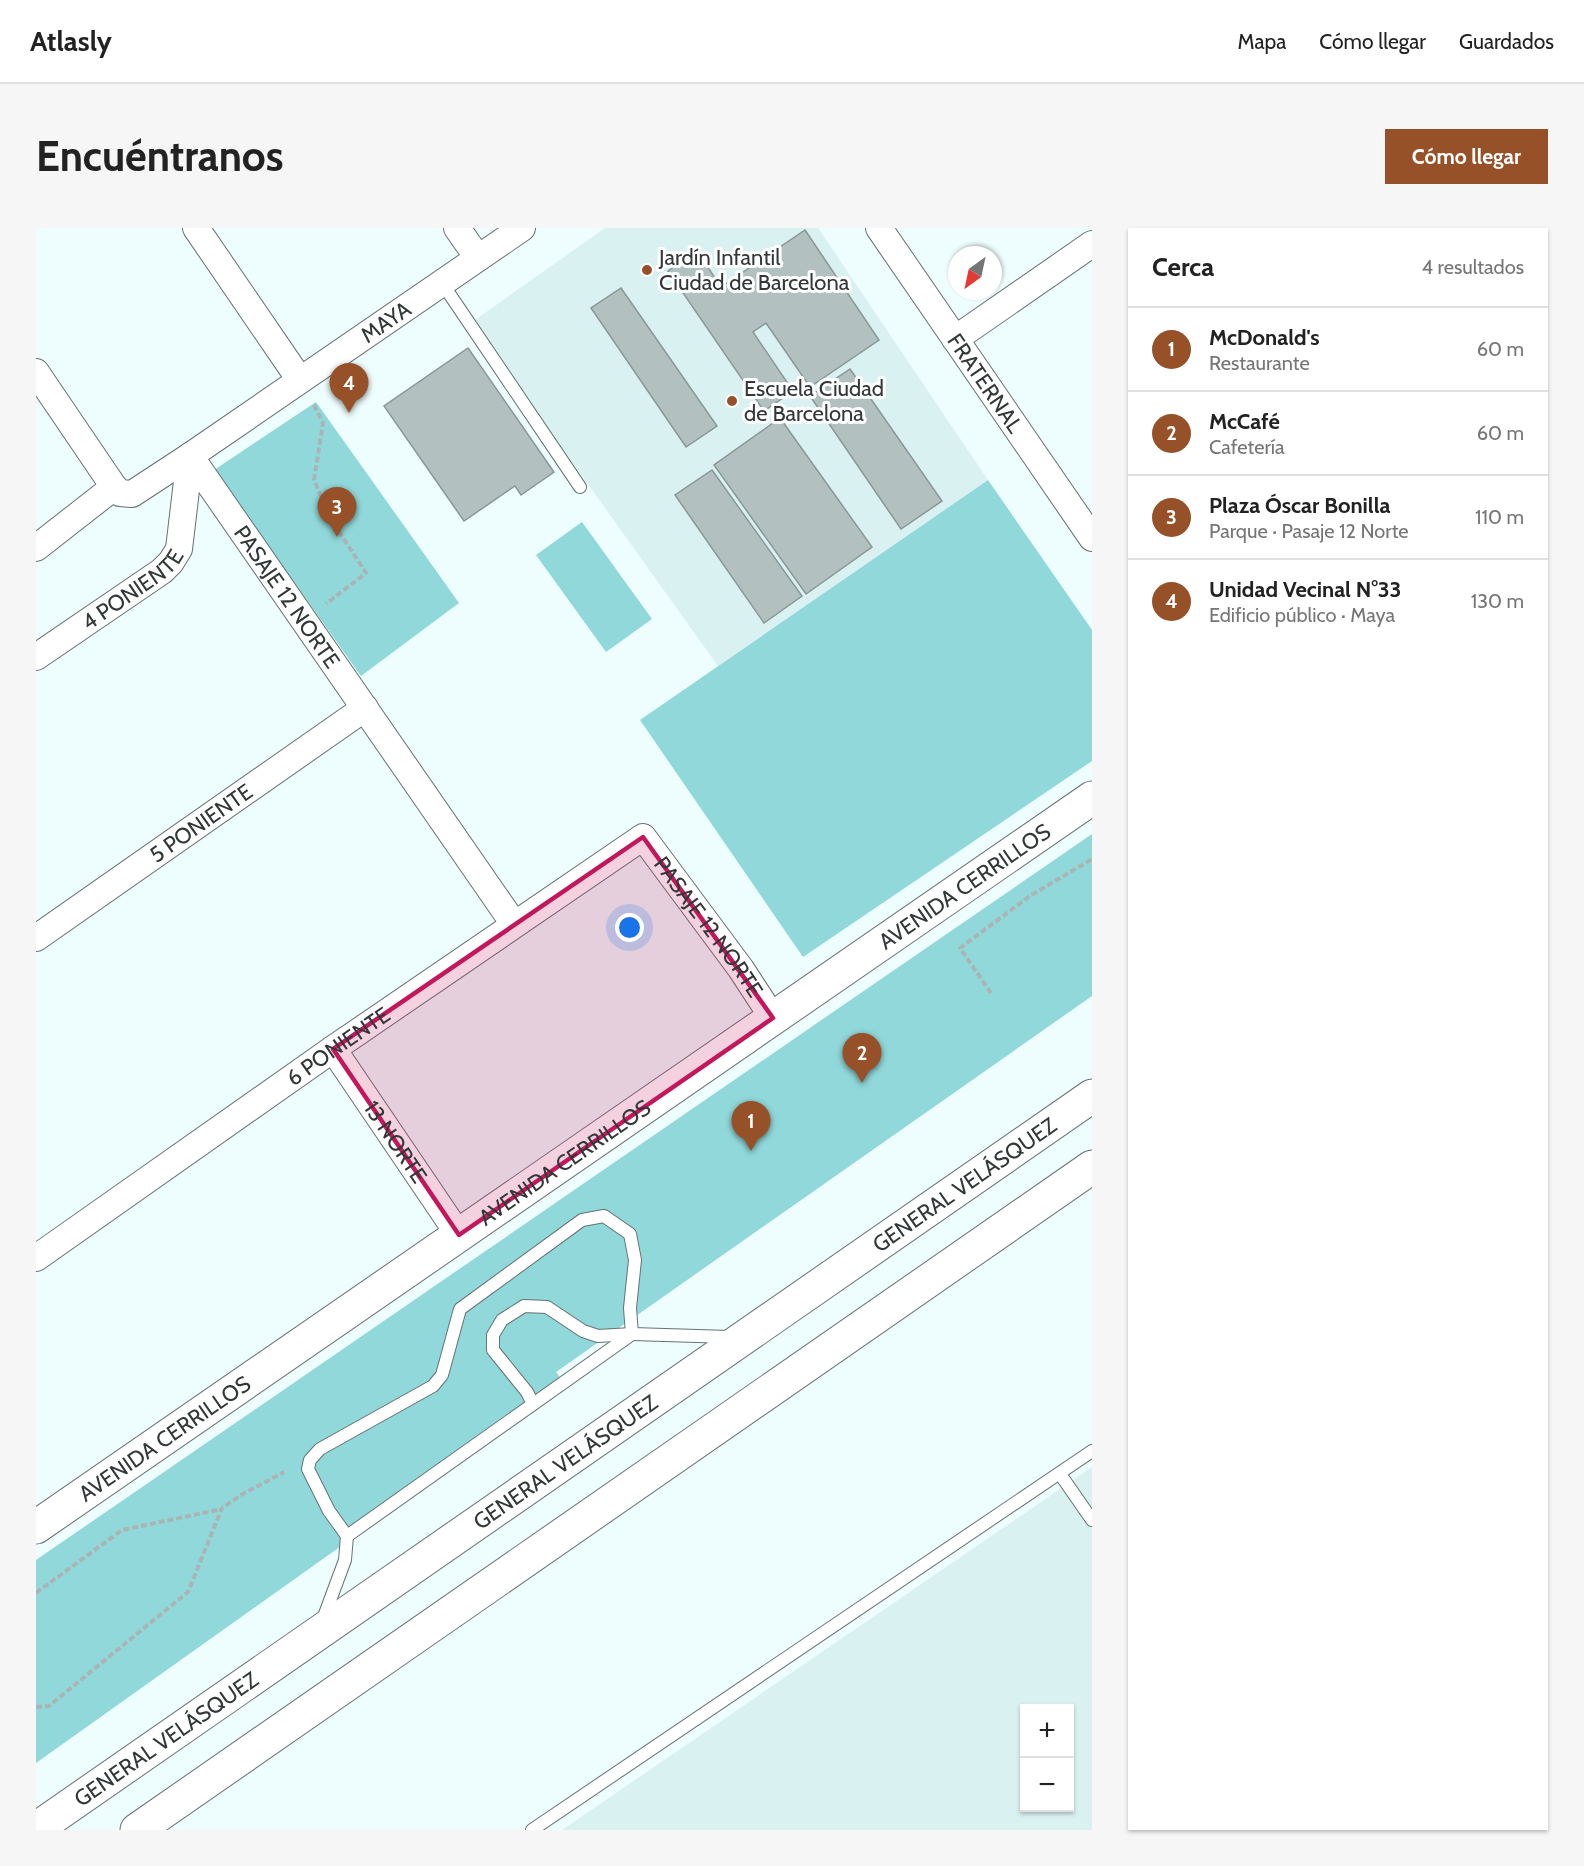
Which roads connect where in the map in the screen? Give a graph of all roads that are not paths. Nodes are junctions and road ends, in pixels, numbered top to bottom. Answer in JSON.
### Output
{"nodes":[{"id":1,"x":195,"y":228,"type":"edge"},
{"id":2,"x":457,"y":228,"type":"edge"},
{"id":3,"x":522,"y":228,"type":"edge"},
{"id":4,"x":879,"y":228,"type":"edge"},
{"id":5,"x":1092,"y":244,"type":"edge"},
{"id":6,"x":478,"y":258,"type":"junction"},
{"id":7,"x":442,"y":283,"type":"junction"},
{"id":8,"x":955,"y":339,"type":"junction"},
{"id":9,"x":36,"y":372,"type":"edge"},
{"id":10,"x":300,"y":380,"type":"junction"},
{"id":11,"x":190,"y":456,"type":"junction"},
{"id":12,"x":114,"y":487,"type":"junction"},
{"id":13,"x":580,"y":487,"type":"dead end"},
{"id":14,"x":1091,"y":536,"type":"edge"},
{"id":15,"x":36,"y":548,"type":"edge"},
{"id":16,"x":36,"y":657,"type":"edge"},
{"id":17,"x":365,"y":708,"type":"junction"},
{"id":18,"x":1092,"y":798,"type":"edge"},
{"id":19,"x":643,"y":837,"type":"joint"},
{"id":20,"x":514,"y":924,"type":"junction"},
{"id":21,"x":36,"y":938,"type":"edge"},
{"id":22,"x":773,"y":1018,"type":"junction"},
{"id":23,"x":333,"y":1049,"type":"junction"},
{"id":24,"x":1092,"y":1096,"type":"edge"},
{"id":25,"x":1092,"y":1167,"type":"edge"},
{"id":26,"x":459,"y":1235,"type":"junction"},
{"id":27,"x":36,"y":1258,"type":"edge"},
{"id":28,"x":632,"y":1334,"type":"junction"},
{"id":29,"x":743,"y":1338,"type":"junction"},
{"id":30,"x":533,"y":1404,"type":"junction"},
{"id":31,"x":1092,"y":1451,"type":"edge"},
{"id":32,"x":1060,"y":1474,"type":"junction"},
{"id":33,"x":1092,"y":1520,"type":"edge"},
{"id":34,"x":36,"y":1527,"type":"edge"},
{"id":35,"x":347,"y":1536,"type":"junction"},
{"id":36,"x":318,"y":1633,"type":"junction"},
{"id":37,"x":36,"y":1829,"type":"edge"},
{"id":38,"x":137,"y":1830,"type":"edge"},
{"id":39,"x":532,"y":1830,"type":"edge"}],
"edges":[{"from":1,"to":10,"type":"street"},
{"from":2,"to":6,"type":"street"},
{"from":3,"to":6,"type":"street","name":"MAYA"},
{"from":4,"to":8,"type":"street","name":"FRATERNAL"},
{"from":5,"to":8,"type":"street"},
{"from":6,"to":7,"type":"street","name":"MAYA"},
{"from":7,"to":10,"type":"street","name":"MAYA"},
{"from":7,"to":13,"type":"lane"},
{"from":8,"to":14,"type":"street","name":"FRATERNAL"},
{"from":9,"to":12,"type":"street"},
{"from":10,"to":11,"type":"street","name":"MAYA"},
{"from":11,"to":12,"type":"street"},
{"from":11,"to":16,"type":"street","name":"4 PONIENTE"},
{"from":11,"to":17,"type":"street","name":"PASAJE 12 NORTE"},
{"from":12,"to":15,"type":"street"},
{"from":17,"to":20,"type":"street","name":"PASAJE 12 NORTE"},
{"from":17,"to":21,"type":"street","name":"5 PONIENTE"},
{"from":18,"to":22,"type":"main road","name":"AVENIDA CERRILLOS"},
{"from":19,"to":20,"type":"street","name":"6 PONIENTE"},
{"from":19,"to":22,"type":"street","name":"PASAJE 12 NORTE"},
{"from":20,"to":23,"type":"street","name":"6 PONIENTE"},
{"from":22,"to":26,"type":"main road","name":"AVENIDA CERRILLOS"},
{"from":23,"to":26,"type":"street","name":"13 NORTE"},
{"from":23,"to":27,"type":"street","name":"6 PONIENTE"},
{"from":24,"to":29,"type":"main road","name":"GENERAL VELÁSQUEZ"},
{"from":25,"to":38,"type":"main road"},
{"from":26,"to":34,"type":"main road","name":"AVENIDA CERRILLOS"},
{"from":28,"to":29,"type":"lane"},
{"from":28,"to":30,"type":"lane"},
{"from":28,"to":30,"type":"lane"},
{"from":28,"to":35,"type":"lane"},
{"from":29,"to":36,"type":"main road","name":"GENERAL VELÁSQUEZ"},
{"from":30,"to":35,"type":"lane"},
{"from":31,"to":32,"type":"lane"},
{"from":32,"to":33,"type":"lane"},
{"from":32,"to":39,"type":"lane"},
{"from":35,"to":36,"type":"lane"},
{"from":36,"to":37,"type":"main road","name":"GENERAL VELÁSQUEZ"}]}
